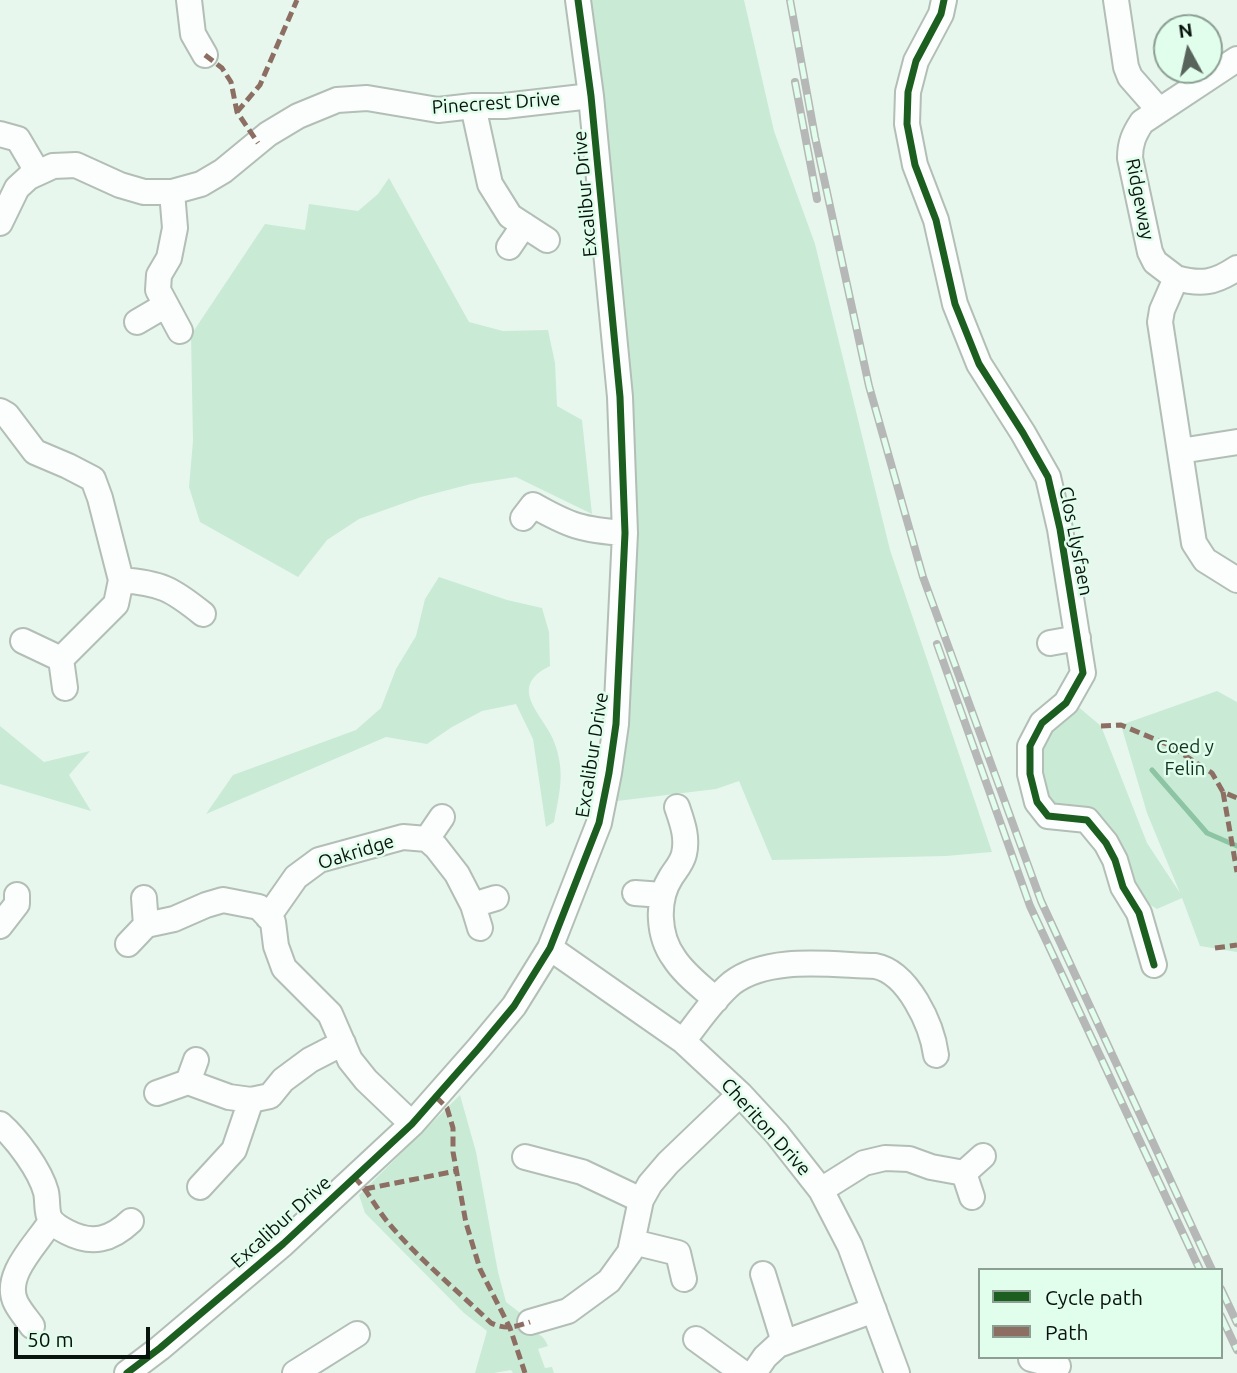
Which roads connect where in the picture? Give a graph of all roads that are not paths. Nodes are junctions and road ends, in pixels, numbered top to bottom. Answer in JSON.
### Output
{"nodes":[{"id":1,"x":578,"y":0,"type":"edge"},
{"id":2,"x":944,"y":0,"type":"edge"},
{"id":3,"x":1116,"y":0,"type":"edge"},
{"id":4,"x":183,"y":11,"type":"edge"},
{"id":5,"x":205,"y":55,"type":"dead end"},
{"id":6,"x":1237,"y":59,"type":"edge"},
{"id":7,"x":592,"y":96,"type":"junction"},
{"id":8,"x":473,"y":106,"type":"junction"},
{"id":9,"x":1159,"y":110,"type":"junction"},
{"id":10,"x":0,"y":134,"type":"edge"},
{"id":11,"x":38,"y":173,"type":"junction"},
{"id":12,"x":172,"y":192,"type":"junction"},
{"id":13,"x":0,"y":223,"type":"edge"},
{"id":14,"x":524,"y":225,"type":"junction"},
{"id":15,"x":547,"y":240,"type":"dead end"},
{"id":16,"x":509,"y":247,"type":"dead end"},
{"id":17,"x":1237,"y":268,"type":"edge"},
{"id":18,"x":1176,"y":278,"type":"junction"},
{"id":19,"x":166,"y":305,"type":"junction"},
{"id":20,"x":137,"y":322,"type":"dead end"},
{"id":21,"x":180,"y":331,"type":"dead end"},
{"id":22,"x":0,"y":411,"type":"edge"},
{"id":23,"x":1237,"y":442,"type":"edge"},
{"id":24,"x":1180,"y":451,"type":"junction"},
{"id":25,"x":523,"y":518,"type":"dead end"},
{"id":26,"x":625,"y":533,"type":"junction"},
{"id":27,"x":121,"y":580,"type":"junction"},
{"id":28,"x":1237,"y":580,"type":"edge"},
{"id":29,"x":203,"y":614,"type":"dead end"},
{"id":30,"x":1079,"y":638,"type":"junction"},
{"id":31,"x":23,"y":641,"type":"dead end"},
{"id":32,"x":1050,"y":643,"type":"dead end"},
{"id":33,"x":61,"y":659,"type":"junction"},
{"id":34,"x":65,"y":688,"type":"dead end"},
{"id":35,"x":677,"y":807,"type":"dead end"},
{"id":36,"x":442,"y":817,"type":"dead end"},
{"id":37,"x":427,"y":839,"type":"junction"},
{"id":38,"x":666,"y":886,"type":"junction"},
{"id":39,"x":635,"y":893,"type":"dead end"},
{"id":40,"x":17,"y":895,"type":"dead end"},
{"id":41,"x":144,"y":898,"type":"dead end"},
{"id":42,"x":496,"y":898,"type":"dead end"},
{"id":43,"x":268,"y":917,"type":"junction"},
{"id":44,"x":146,"y":925,"type":"junction"},
{"id":45,"x":0,"y":926,"type":"edge"},
{"id":46,"x":128,"y":944,"type":"dead end"},
{"id":47,"x":550,"y":948,"type":"junction"},
{"id":48,"x":1154,"y":965,"type":"dead end"},
{"id":49,"x":716,"y":1000,"type":"junction"},
{"id":50,"x":683,"y":1041,"type":"junction"},
{"id":51,"x":343,"y":1043,"type":"junction"},
{"id":52,"x":936,"y":1055,"type":"dead end"},
{"id":53,"x":157,"y":1093,"type":"dead end"},
{"id":54,"x":740,"y":1094,"type":"junction"},
{"id":55,"x":251,"y":1100,"type":"junction"},
{"id":56,"x":0,"y":1124,"type":"edge"},
{"id":57,"x":412,"y":1124,"type":"junction"},
{"id":58,"x":541,"y":1153,"type":"dead end"},
{"id":59,"x":983,"y":1156,"type":"dead end"},
{"id":60,"x":964,"y":1173,"type":"junction"},
{"id":61,"x":200,"y":1187,"type":"dead end"},
{"id":62,"x":821,"y":1190,"type":"junction"},
{"id":63,"x":972,"y":1197,"type":"dead end"},
{"id":64,"x":641,"y":1200,"type":"junction"},
{"id":65,"x":51,"y":1221,"type":"junction"},
{"id":66,"x":131,"y":1221,"type":"dead end"},
{"id":67,"x":633,"y":1242,"type":"junction"},
{"id":68,"x":763,"y":1274,"type":"dead end"},
{"id":69,"x":684,"y":1279,"type":"dead end"},
{"id":70,"x":874,"y":1310,"type":"junction"},
{"id":71,"x":547,"y":1325,"type":"dead end"},
{"id":72,"x":32,"y":1326,"type":"dead end"},
{"id":73,"x":357,"y":1334,"type":"dead end"},
{"id":74,"x":696,"y":1339,"type":"dead end"},
{"id":75,"x":784,"y":1342,"type":"junction"},
{"id":76,"x":1031,"y":1359,"type":"dead end"},
{"id":77,"x":1058,"y":1365,"type":"edge"},
{"id":78,"x":127,"y":1373,"type":"edge"},
{"id":79,"x":295,"y":1373,"type":"edge"},
{"id":80,"x":743,"y":1373,"type":"edge"},
{"id":81,"x":754,"y":1373,"type":"edge"},
{"id":82,"x":897,"y":1373,"type":"edge"}],
"edges":[{"from":1,"to":7,"type":"street","name":"Excalibur Drive"},
{"from":2,"to":30,"type":"street","name":"Clos Llysfaen"},
{"from":3,"to":9,"type":"street"},
{"from":4,"to":5,"type":"street"},
{"from":6,"to":9,"type":"street","name":"Ridgeway"},
{"from":7,"to":8,"type":"street","name":"Pinecrest Drive"},
{"from":7,"to":26,"type":"street","name":"Excalibur Drive"},
{"from":8,"to":12,"type":"street","name":"Pinecrest Drive"},
{"from":8,"to":14,"type":"street"},
{"from":9,"to":18,"type":"street","name":"Ridgeway"},
{"from":10,"to":11,"type":"street"},
{"from":11,"to":12,"type":"street","name":"Pinecrest Drive"},
{"from":11,"to":13,"type":"street"},
{"from":12,"to":19,"type":"street"},
{"from":14,"to":15,"type":"street"},
{"from":14,"to":16,"type":"street"},
{"from":17,"to":18,"type":"street"},
{"from":18,"to":24,"type":"street"},
{"from":19,"to":20,"type":"street"},
{"from":19,"to":21,"type":"street"},
{"from":22,"to":27,"type":"street"},
{"from":23,"to":24,"type":"street"},
{"from":24,"to":28,"type":"street"},
{"from":25,"to":26,"type":"street"},
{"from":26,"to":47,"type":"street","name":"Excalibur Drive"},
{"from":27,"to":29,"type":"street"},
{"from":27,"to":33,"type":"street"},
{"from":30,"to":32,"type":"street"},
{"from":30,"to":48,"type":"street","name":"Clos Llysfaen"},
{"from":31,"to":33,"type":"street"},
{"from":33,"to":34,"type":"street"},
{"from":35,"to":38,"type":"street"},
{"from":36,"to":37,"type":"street"},
{"from":37,"to":42,"type":"street"},
{"from":37,"to":43,"type":"street","name":"Oakridge"},
{"from":38,"to":39,"type":"street"},
{"from":38,"to":49,"type":"street"},
{"from":40,"to":45,"type":"street"},
{"from":41,"to":44,"type":"street"},
{"from":43,"to":44,"type":"street"},
{"from":43,"to":51,"type":"street"},
{"from":44,"to":46,"type":"street"},
{"from":47,"to":50,"type":"street","name":"Cheriton Drive"},
{"from":47,"to":57,"type":"street","name":"Excalibur Drive"},
{"from":49,"to":50,"type":"street"},
{"from":49,"to":52,"type":"street"},
{"from":50,"to":54,"type":"street","name":"Cheriton Drive"},
{"from":51,"to":55,"type":"street"},
{"from":51,"to":57,"type":"street"},
{"from":53,"to":55,"type":"street"},
{"from":54,"to":62,"type":"street","name":"Cheriton Drive"},
{"from":54,"to":64,"type":"street"},
{"from":55,"to":61,"type":"street"},
{"from":56,"to":65,"type":"street"},
{"from":57,"to":78,"type":"street","name":"Excalibur Drive"},
{"from":58,"to":64,"type":"street"},
{"from":59,"to":60,"type":"street"},
{"from":60,"to":62,"type":"street"},
{"from":60,"to":63,"type":"street"},
{"from":62,"to":70,"type":"street","name":"Cheriton Drive"},
{"from":64,"to":67,"type":"street"},
{"from":65,"to":66,"type":"street"},
{"from":65,"to":72,"type":"street"},
{"from":67,"to":69,"type":"street"},
{"from":67,"to":71,"type":"street"},
{"from":68,"to":75,"type":"street"},
{"from":70,"to":75,"type":"street"},
{"from":70,"to":82,"type":"street","name":"Cheriton Drive"},
{"from":73,"to":79,"type":"street"},
{"from":74,"to":80,"type":"street"},
{"from":75,"to":81,"type":"street"},
{"from":76,"to":77,"type":"street"}]}
